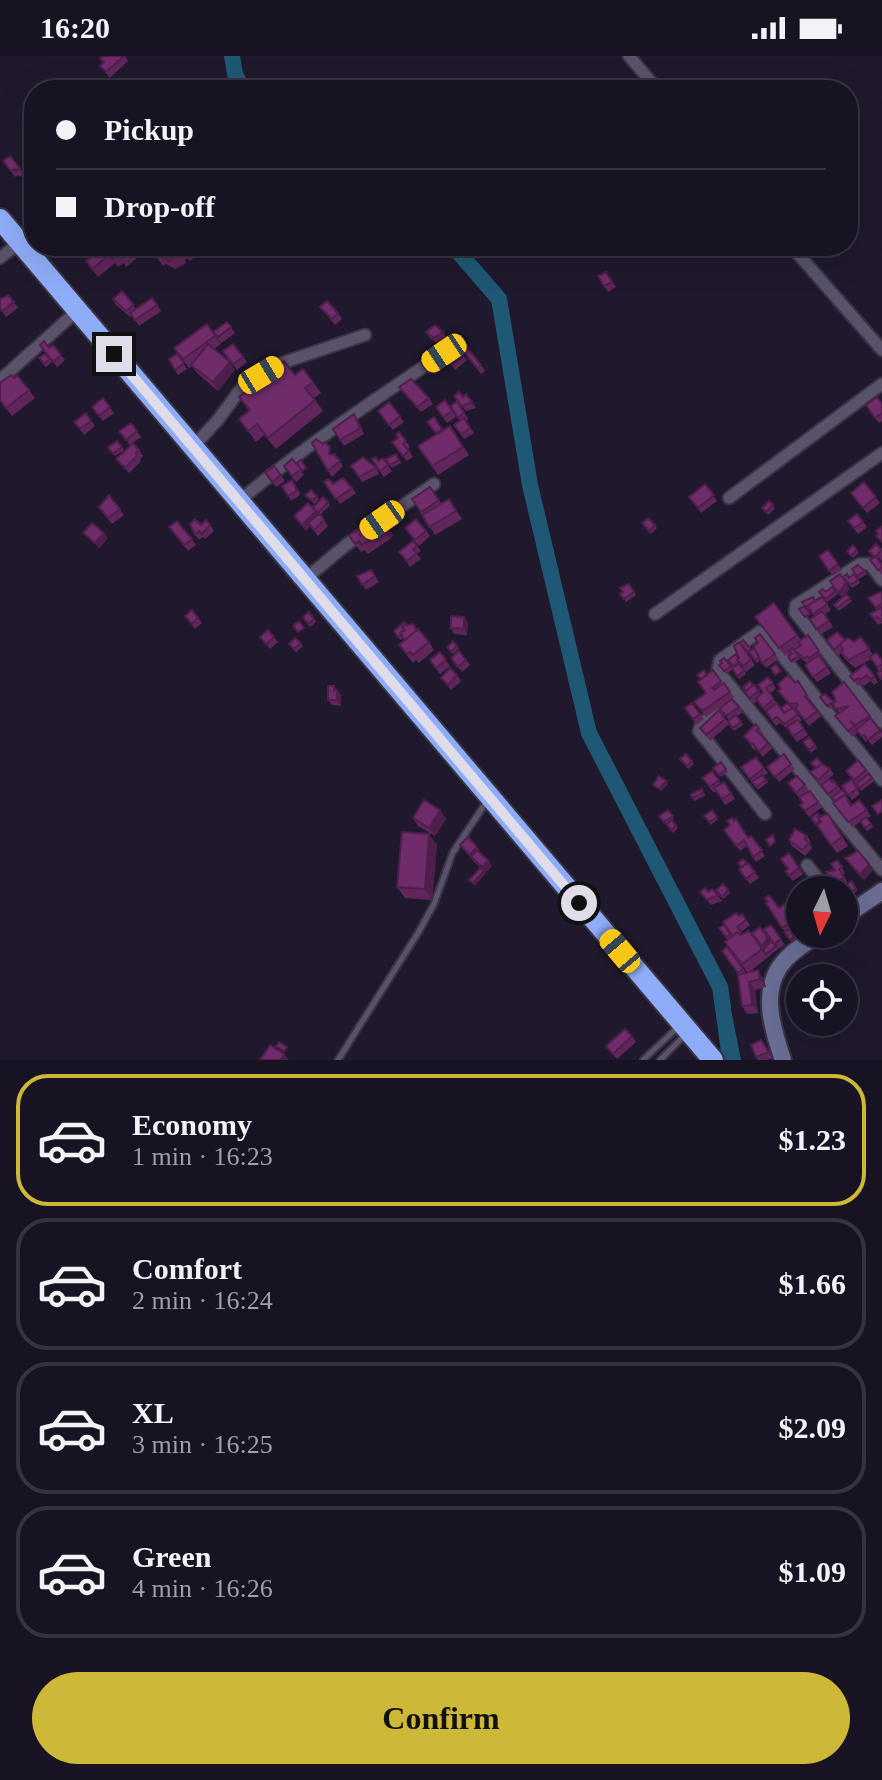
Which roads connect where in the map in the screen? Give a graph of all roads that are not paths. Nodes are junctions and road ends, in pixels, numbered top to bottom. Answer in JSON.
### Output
{"nodes":[{"id":1,"x":629,"y":56,"type":"edge"},
{"id":2,"x":649,"y":80,"type":"edge"},
{"id":3,"x":0,"y":219,"type":"edge"},
{"id":4,"x":8,"y":245,"type":"edge"},
{"id":5,"x":800,"y":256,"type":"edge"},
{"id":6,"x":74,"y":314,"type":"junction"},
{"id":7,"x":365,"y":335,"type":"dead end"},
{"id":8,"x":882,"y":350,"type":"edge"},
{"id":9,"x":444,"y":353,"type":"edge"},
{"id":10,"x":0,"y":380,"type":"edge"},
{"id":11,"x":882,"y":384,"type":"edge"},
{"id":12,"x":192,"y":448,"type":"junction"},
{"id":13,"x":882,"y":453,"type":"edge"},
{"id":14,"x":434,"y":484,"type":"dead end"},
{"id":15,"x":729,"y":498,"type":"dead end"},
{"id":16,"x":238,"y":502,"type":"junction"},
{"id":17,"x":304,"y":580,"type":"junction"},
{"id":18,"x":882,"y":580,"type":"edge"},
{"id":19,"x":655,"y":614,"type":"dead end"},
{"id":20,"x":738,"y":696,"type":"junction"},
{"id":21,"x":882,"y":722,"type":"edge"},
{"id":22,"x":882,"y":780,"type":"edge"},
{"id":23,"x":485,"y":804,"type":"junction"},
{"id":24,"x":765,"y":814,"type":"dead end"},
{"id":25,"x":807,"y":865,"type":"dead end"},
{"id":26,"x":882,"y":870,"type":"edge"},
{"id":27,"x":816,"y":876,"type":"edge"},
{"id":28,"x":882,"y":891,"type":"edge"},
{"id":29,"x":858,"y":906,"type":"edge"},
{"id":30,"x":800,"y":948,"type":"edge"},
{"id":31,"x":682,"y":1030,"type":"junction"},
{"id":32,"x":708,"y":1058,"type":"edge"},
{"id":33,"x":338,"y":1060,"type":"edge"},
{"id":34,"x":643,"y":1060,"type":"edge"},
{"id":35,"x":660,"y":1060,"type":"edge"},
{"id":36,"x":783,"y":1060,"type":"edge"}],
"edges":[{"from":1,"to":2,"type":"street"},
{"from":3,"to":4,"type":"highway"},
{"from":4,"to":6,"type":"highway"},
{"from":5,"to":8,"type":"street"},
{"from":6,"to":10,"type":"street"},
{"from":6,"to":12,"type":"highway"},
{"from":6,"to":23,"type":"highway"},
{"from":7,"to":12,"type":"street"},
{"from":9,"to":16,"type":"street"},
{"from":11,"to":15,"type":"street"},
{"from":12,"to":16,"type":"highway"},
{"from":13,"to":19,"type":"street"},
{"from":14,"to":17,"type":"street"},
{"from":16,"to":17,"type":"highway"},
{"from":17,"to":31,"type":"highway"},
{"from":18,"to":21,"type":"street"},
{"from":20,"to":22,"type":"street"},
{"from":20,"to":24,"type":"street"},
{"from":20,"to":26,"type":"street"},
{"from":23,"to":31,"type":"highway"},
{"from":23,"to":33,"type":"lane"},
{"from":25,"to":27,"type":"street"},
{"from":28,"to":29,"type":"street"},
{"from":30,"to":36,"type":"street"},
{"from":31,"to":32,"type":"highway"},
{"from":31,"to":34,"type":"lane"},
{"from":31,"to":35,"type":"lane"}]}
